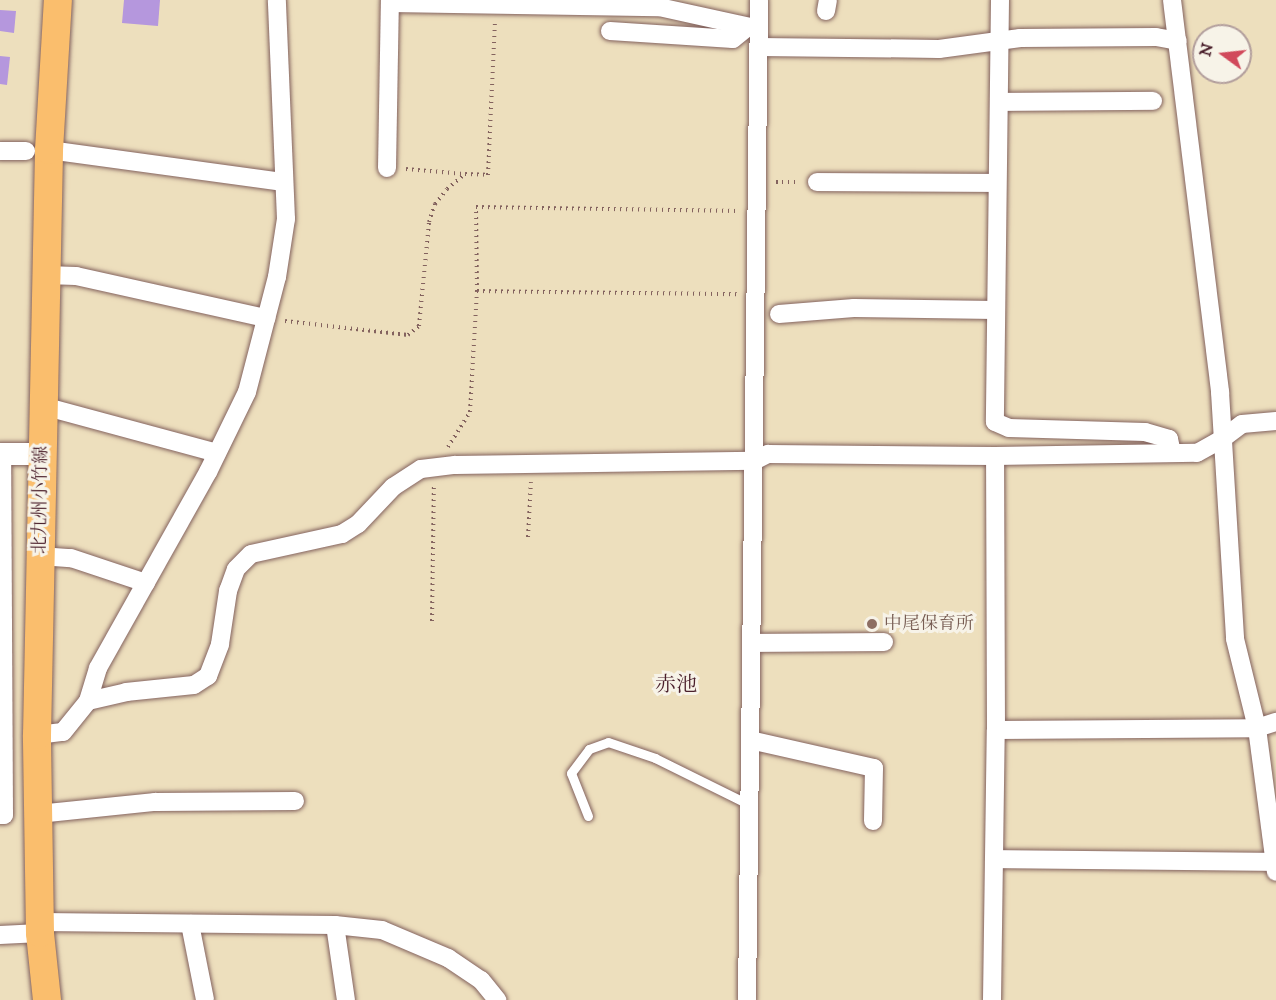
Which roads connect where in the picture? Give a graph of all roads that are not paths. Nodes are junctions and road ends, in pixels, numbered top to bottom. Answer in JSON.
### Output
{"nodes":[{"id":1,"x":58,"y":0,"type":"edge"},
{"id":2,"x":277,"y":0,"type":"edge"},
{"id":3,"x":759,"y":0,"type":"edge"},
{"id":4,"x":1000,"y":0,"type":"edge"},
{"id":5,"x":1172,"y":0,"type":"edge"},
{"id":6,"x":390,"y":1,"type":"edge"},
{"id":7,"x":610,"y":31,"type":"dead end"},
{"id":8,"x":755,"y":34,"type":"junction"},
{"id":9,"x":1000,"y":39,"type":"junction"},
{"id":10,"x":1178,"y":41,"type":"junction"},
{"id":11,"x":1154,"y":101,"type":"dead end"},
{"id":12,"x":999,"y":102,"type":"junction"},
{"id":13,"x":38,"y":151,"type":"junction"},
{"id":14,"x":0,"y":152,"type":"edge"},
{"id":15,"x":387,"y":168,"type":"road end"},
{"id":16,"x":284,"y":182,"type":"junction"},
{"id":17,"x":817,"y":182,"type":"road end"},
{"id":18,"x":997,"y":183,"type":"junction"},
{"id":19,"x":46,"y":275,"type":"junction"},
{"id":20,"x":995,"y":310,"type":"junction"},
{"id":21,"x":779,"y":314,"type":"dead end"},
{"id":22,"x":266,"y":318,"type":"junction"},
{"id":23,"x":43,"y":406,"type":"junction"},
{"id":24,"x":1276,"y":421,"type":"edge"},
{"id":25,"x":1222,"y":439,"type":"junction"},
{"id":26,"x":217,"y":453,"type":"junction"},
{"id":27,"x":1172,"y":453,"type":"junction"},
{"id":28,"x":1,"y":454,"type":"edge"},
{"id":29,"x":41,"y":454,"type":"junction"},
{"id":30,"x":995,"y":456,"type":"junction"},
{"id":31,"x":754,"y":461,"type":"junction"},
{"id":32,"x":40,"y":556,"type":"junction"},
{"id":33,"x":146,"y":583,"type":"junction"},
{"id":34,"x":884,"y":642,"type":"dead end"},
{"id":35,"x":752,"y":643,"type":"junction"},
{"id":36,"x":88,"y":701,"type":"junction"},
{"id":37,"x":1276,"y":722,"type":"edge"},
{"id":38,"x":1257,"y":728,"type":"junction"},
{"id":39,"x":996,"y":730,"type":"junction"},
{"id":40,"x":37,"y":735,"type":"junction"},
{"id":41,"x":750,"y":740,"type":"junction"},
{"id":42,"x":295,"y":801,"type":"dead end"},
{"id":43,"x":750,"y":805,"type":"junction"},
{"id":44,"x":38,"y":814,"type":"junction"},
{"id":45,"x":0,"y":815,"type":"edge"},
{"id":46,"x":588,"y":816,"type":"dead end"},
{"id":47,"x":873,"y":821,"type":"dead end"},
{"id":48,"x":994,"y":859,"type":"junction"},
{"id":49,"x":1275,"y":867,"type":"edge"},
{"id":50,"x":190,"y":924,"type":"junction"},
{"id":51,"x":335,"y":925,"type":"junction"},
{"id":52,"x":40,"y":928,"type":"junction"},
{"id":53,"x":0,"y":935,"type":"edge"},
{"id":54,"x":47,"y":1000,"type":"edge"},
{"id":55,"x":205,"y":1000,"type":"edge"},
{"id":56,"x":346,"y":1000,"type":"edge"},
{"id":57,"x":497,"y":1000,"type":"edge"},
{"id":58,"x":747,"y":1000,"type":"edge"},
{"id":59,"x":992,"y":1000,"type":"edge"}],
"edges":[{"from":1,"to":13,"type":"main road","name":"北九州小竹線"},
{"from":2,"to":16,"type":"street"},
{"from":3,"to":8,"type":"street"},
{"from":4,"to":9,"type":"street"},
{"from":5,"to":10,"type":"street"},
{"from":6,"to":8,"type":"street"},
{"from":6,"to":15,"type":"street"},
{"from":7,"to":8,"type":"street"},
{"from":8,"to":9,"type":"street"},
{"from":8,"to":31,"type":"street"},
{"from":9,"to":10,"type":"street"},
{"from":9,"to":12,"type":"street"},
{"from":10,"to":25,"type":"street"},
{"from":11,"to":12,"type":"street"},
{"from":12,"to":18,"type":"street"},
{"from":13,"to":14,"type":"street"},
{"from":13,"to":16,"type":"street"},
{"from":13,"to":19,"type":"main road","name":"北九州小竹線"},
{"from":16,"to":22,"type":"street"},
{"from":17,"to":18,"type":"street"},
{"from":18,"to":20,"type":"street"},
{"from":19,"to":22,"type":"street"},
{"from":19,"to":23,"type":"main road","name":"北九州小竹線"},
{"from":20,"to":21,"type":"street"},
{"from":20,"to":27,"type":"street"},
{"from":22,"to":26,"type":"street"},
{"from":23,"to":26,"type":"street"},
{"from":23,"to":29,"type":"main road","name":"北九州小竹線"},
{"from":24,"to":25,"type":"street"},
{"from":25,"to":27,"type":"street"},
{"from":25,"to":38,"type":"street"},
{"from":26,"to":33,"type":"street"},
{"from":27,"to":30,"type":"street"},
{"from":28,"to":29,"type":"street"},
{"from":28,"to":45,"type":"street"},
{"from":29,"to":32,"type":"main road","name":"北九州小竹線"},
{"from":30,"to":31,"type":"street"},
{"from":30,"to":39,"type":"street"},
{"from":31,"to":35,"type":"street"},
{"from":31,"to":36,"type":"street"},
{"from":32,"to":33,"type":"street"},
{"from":32,"to":40,"type":"main road","name":"北九州小竹線"},
{"from":33,"to":36,"type":"street"},
{"from":34,"to":35,"type":"street"},
{"from":35,"to":41,"type":"street"},
{"from":36,"to":40,"type":"street"},
{"from":37,"to":38,"type":"street"},
{"from":38,"to":39,"type":"street"},
{"from":38,"to":49,"type":"street"},
{"from":39,"to":48,"type":"street"},
{"from":40,"to":44,"type":"main road","name":"北九州小竹線"},
{"from":41,"to":43,"type":"street"},
{"from":41,"to":47,"type":"street"},
{"from":42,"to":44,"type":"street"},
{"from":43,"to":46,"type":"lane"},
{"from":43,"to":58,"type":"street"},
{"from":44,"to":52,"type":"main road","name":"北九州小竹線"},
{"from":48,"to":49,"type":"street"},
{"from":48,"to":59,"type":"street"},
{"from":50,"to":51,"type":"street"},
{"from":50,"to":52,"type":"street"},
{"from":50,"to":55,"type":"street"},
{"from":51,"to":56,"type":"street"},
{"from":51,"to":57,"type":"street"},
{"from":52,"to":53,"type":"street"},
{"from":52,"to":54,"type":"main road","name":"北九州小竹線"}]}
